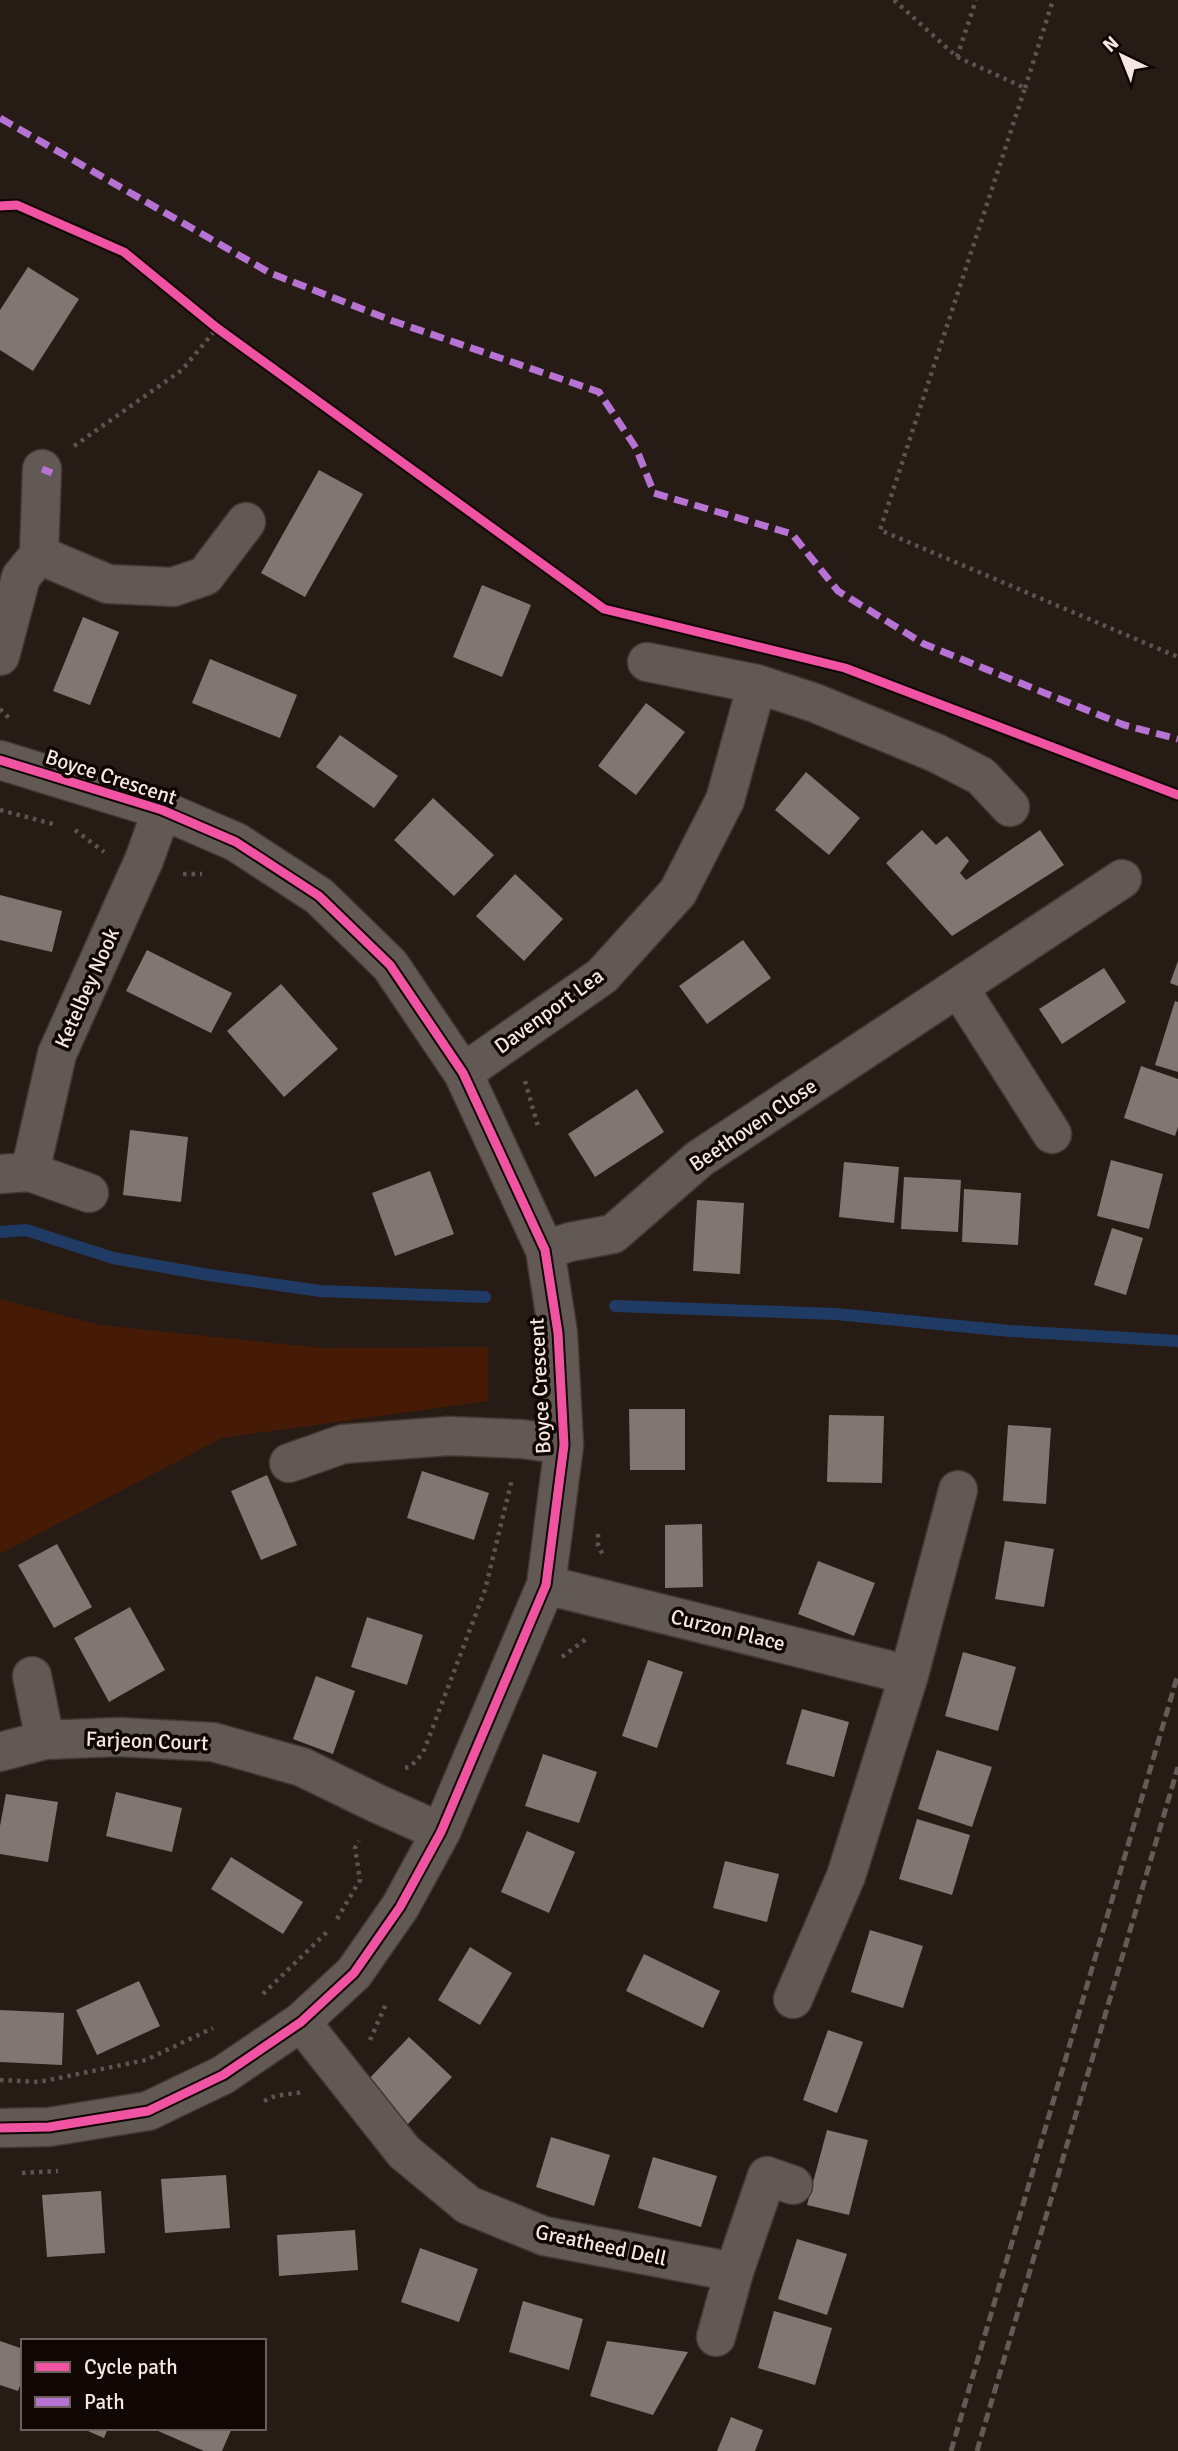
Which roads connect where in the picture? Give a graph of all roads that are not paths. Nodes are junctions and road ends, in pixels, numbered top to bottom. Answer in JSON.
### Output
{"nodes":[{"id":1,"x":55,"y":461,"type":"road end"},
{"id":2,"x":246,"y":522,"type":"dead end"},
{"id":3,"x":39,"y":555,"type":"junction"},
{"id":4,"x":0,"y":656,"type":"edge"},
{"id":5,"x":647,"y":662,"type":"dead end"},
{"id":6,"x":757,"y":684,"type":"junction"},
{"id":7,"x":0,"y":760,"type":"edge"},
{"id":8,"x":1010,"y":807,"type":"dead end"},
{"id":9,"x":162,"y":810,"type":"junction"},
{"id":10,"x":1122,"y":879,"type":"dead end"},
{"id":11,"x":959,"y":988,"type":"junction"},
{"id":12,"x":463,"y":1073,"type":"junction"},
{"id":13,"x":1052,"y":1133,"type":"dead end"},
{"id":14,"x":15,"y":1173,"type":"edge"},
{"id":15,"x":89,"y":1193,"type":"dead end"},
{"id":16,"x":545,"y":1251,"type":"junction"},
{"id":17,"x":564,"y":1445,"type":"junction"},
{"id":18,"x":289,"y":1464,"type":"dead end"},
{"id":19,"x":958,"y":1490,"type":"dead end"},
{"id":20,"x":547,"y":1585,"type":"junction"},
{"id":21,"x":909,"y":1675,"type":"junction"},
{"id":22,"x":32,"y":1676,"type":"dead end"},
{"id":23,"x":45,"y":1740,"type":"junction"},
{"id":24,"x":0,"y":1752,"type":"edge"},
{"id":25,"x":441,"y":1832,"type":"junction"},
{"id":26,"x":793,"y":1999,"type":"dead end"},
{"id":27,"x":301,"y":2022,"type":"junction"},
{"id":28,"x":0,"y":2129,"type":"edge"},
{"id":29,"x":793,"y":2185,"type":"dead end"},
{"id":30,"x":734,"y":2272,"type":"junction"},
{"id":31,"x":716,"y":2337,"type":"dead end"}],
"edges":[{"from":1,"to":3,"type":"street"},
{"from":2,"to":3,"type":"street"},
{"from":3,"to":4,"type":"street"},
{"from":5,"to":6,"type":"street"},
{"from":6,"to":8,"type":"street"},
{"from":6,"to":12,"type":"street","name":"Davenport Lea"},
{"from":7,"to":9,"type":"street","name":"Boyce Crescent"},
{"from":9,"to":12,"type":"street","name":"Boyce Crescent"},
{"from":9,"to":14,"type":"street","name":"Ketelbey Nook"},
{"from":10,"to":11,"type":"street","name":"Beethoven Close"},
{"from":11,"to":13,"type":"street"},
{"from":11,"to":16,"type":"street","name":"Beethoven Close"},
{"from":12,"to":16,"type":"street","name":"Boyce Crescent"},
{"from":14,"to":15,"type":"street","name":"Ketelbey Nook"},
{"from":16,"to":17,"type":"street","name":"Boyce Crescent"},
{"from":17,"to":18,"type":"street"},
{"from":17,"to":20,"type":"street","name":"Boyce Crescent"},
{"from":19,"to":21,"type":"street"},
{"from":20,"to":21,"type":"street","name":"Curzon Place"},
{"from":20,"to":25,"type":"street","name":"Boyce Crescent"},
{"from":21,"to":26,"type":"street"},
{"from":22,"to":23,"type":"street"},
{"from":23,"to":24,"type":"street","name":"Farjeon Court"},
{"from":23,"to":25,"type":"street","name":"Farjeon Court"},
{"from":25,"to":27,"type":"street","name":"Boyce Crescent"},
{"from":27,"to":28,"type":"street","name":"Boyce Crescent"},
{"from":27,"to":30,"type":"street","name":"Greatheed Dell"},
{"from":29,"to":30,"type":"street"},
{"from":30,"to":31,"type":"street"}]}
